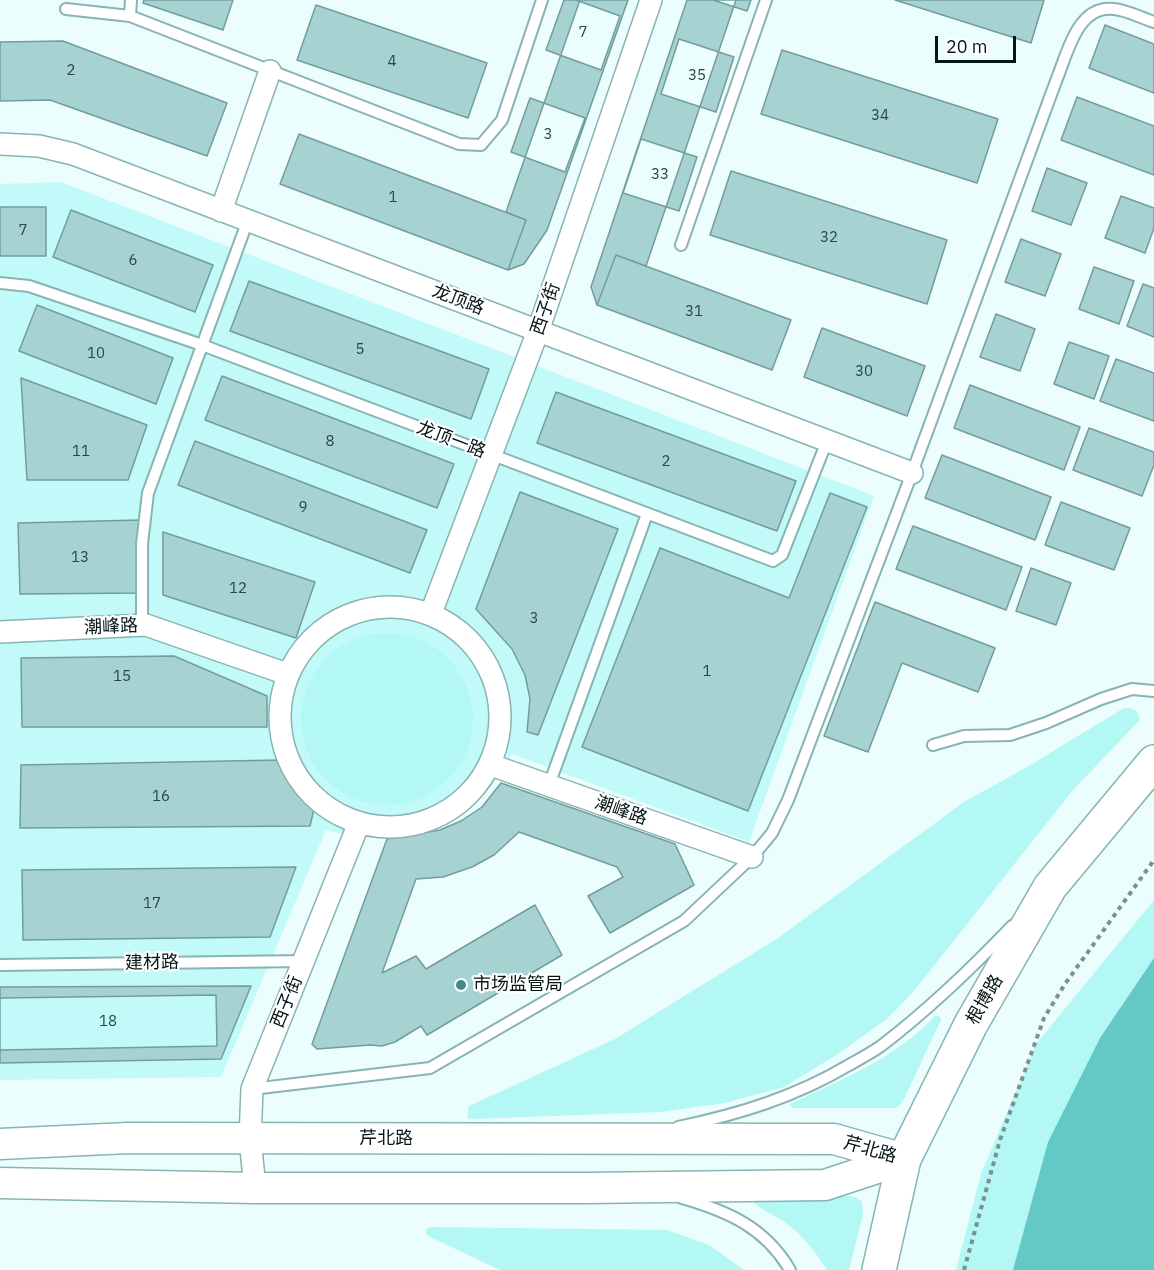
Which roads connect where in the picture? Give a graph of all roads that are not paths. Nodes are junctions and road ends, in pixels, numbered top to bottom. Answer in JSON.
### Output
{"nodes":[{"id":1,"x":131,"y":0,"type":"edge"},
{"id":2,"x":542,"y":0,"type":"edge"},
{"id":3,"x":651,"y":0,"type":"edge"},
{"id":4,"x":766,"y":0,"type":"edge"},
{"id":5,"x":66,"y":9,"type":"dead end"},
{"id":6,"x":130,"y":16,"type":"junction"},
{"id":7,"x":1154,"y":22,"type":"edge"},
{"id":8,"x":270,"y":71,"type":"junction"},
{"id":9,"x":0,"y":144,"type":"edge"},
{"id":10,"x":221,"y":211,"type":"junction"},
{"id":11,"x":248,"y":220,"type":"junction"},
{"id":12,"x":681,"y":245,"type":"dead end"},
{"id":13,"x":0,"y":283,"type":"edge"},
{"id":14,"x":538,"y":331,"type":"junction"},
{"id":15,"x":202,"y":345,"type":"junction"},
{"id":16,"x":827,"y":441,"type":"junction"},
{"id":17,"x":491,"y":455,"type":"junction"},
{"id":18,"x":912,"y":473,"type":"junction"},
{"id":19,"x":647,"y":514,"type":"junction"},
{"id":20,"x":431,"y":613,"type":"junction"},
{"id":21,"x":142,"y":626,"type":"junction"},
{"id":22,"x":0,"y":632,"type":"edge"},
{"id":23,"x":287,"y":674,"type":"junction"},
{"id":24,"x":1154,"y":690,"type":"edge"},
{"id":25,"x":933,"y":745,"type":"dead end"},
{"id":26,"x":1154,"y":762,"type":"edge"},
{"id":27,"x":490,"y":765,"type":"junction"},
{"id":28,"x":549,"y":785,"type":"junction"},
{"id":29,"x":359,"y":824,"type":"junction"},
{"id":30,"x":752,"y":857,"type":"junction"},
{"id":31,"x":1050,"y":887,"type":"junction"},
{"id":32,"x":304,"y":961,"type":"junction"},
{"id":33,"x":0,"y":965,"type":"edge"},
{"id":34,"x":252,"y":1089,"type":"junction"},
{"id":35,"x":250,"y":1139,"type":"junction"},
{"id":36,"x":618,"y":1139,"type":"junction"},
{"id":37,"x":0,"y":1144,"type":"edge"},
{"id":38,"x":904,"y":1160,"type":"junction"},
{"id":39,"x":0,"y":1183,"type":"edge"},
{"id":40,"x":255,"y":1188,"type":"junction"},
{"id":41,"x":586,"y":1188,"type":"junction"},
{"id":42,"x":790,"y":1270,"type":"edge"},
{"id":43,"x":879,"y":1270,"type":"edge"}],
"edges":[{"from":1,"to":6,"type":"lane"},
{"from":2,"to":8,"type":"lane"},
{"from":3,"to":14,"type":"street","name":"西子街"},
{"from":4,"to":12,"type":"lane"},
{"from":5,"to":6,"type":"lane"},
{"from":6,"to":8,"type":"lane"},
{"from":7,"to":18,"type":"lane"},
{"from":8,"to":10,"type":"street"},
{"from":9,"to":10,"type":"street","name":"龙顶路"},
{"from":10,"to":11,"type":"street","name":"龙顶路"},
{"from":11,"to":14,"type":"street","name":"龙顶路"},
{"from":11,"to":15,"type":"lane"},
{"from":13,"to":15,"type":"lane","name":"龙顶一路"},
{"from":14,"to":16,"type":"street","name":"龙顶路"},
{"from":14,"to":17,"type":"street","name":"西子街"},
{"from":15,"to":17,"type":"lane","name":"龙顶一路"},
{"from":15,"to":21,"type":"lane"},
{"from":16,"to":18,"type":"street","name":"龙顶路"},
{"from":16,"to":19,"type":"lane","name":"龙顶一路"},
{"from":17,"to":19,"type":"lane","name":"龙顶一路"},
{"from":17,"to":20,"type":"street","name":"西子街"},
{"from":18,"to":30,"type":"lane"},
{"from":19,"to":28,"type":"lane"},
{"from":20,"to":23,"type":"street"},
{"from":20,"to":27,"type":"street"},
{"from":21,"to":22,"type":"street","name":"潮峰路"},
{"from":21,"to":23,"type":"street","name":"潮峰路"},
{"from":23,"to":29,"type":"street"},
{"from":24,"to":25,"type":"lane"},
{"from":26,"to":31,"type":"highway","name":"根博路"},
{"from":27,"to":28,"type":"street","name":"潮峰路"},
{"from":27,"to":29,"type":"street"},
{"from":28,"to":30,"type":"street","name":"潮峰路"},
{"from":29,"to":32,"type":"street","name":"西子街"},
{"from":30,"to":34,"type":"lane"},
{"from":31,"to":36,"type":"lane"},
{"from":31,"to":38,"type":"highway","name":"根博路"},
{"from":32,"to":33,"type":"lane","name":"建材路"},
{"from":32,"to":34,"type":"street","name":"西子街"},
{"from":34,"to":35,"type":"street","name":"西子街"},
{"from":35,"to":36,"type":"main road","name":"芹北路"},
{"from":35,"to":37,"type":"main road","name":"芹北路"},
{"from":35,"to":40,"type":"street","name":"西子街"},
{"from":36,"to":38,"type":"main road","name":"芹北路"},
{"from":38,"to":41,"type":"main road","name":"芹北路"},
{"from":38,"to":43,"type":"highway","name":"根博路"},
{"from":39,"to":40,"type":"main road","name":"芹北路"},
{"from":40,"to":41,"type":"main road","name":"芹北路"},
{"from":41,"to":42,"type":"lane"}]}
